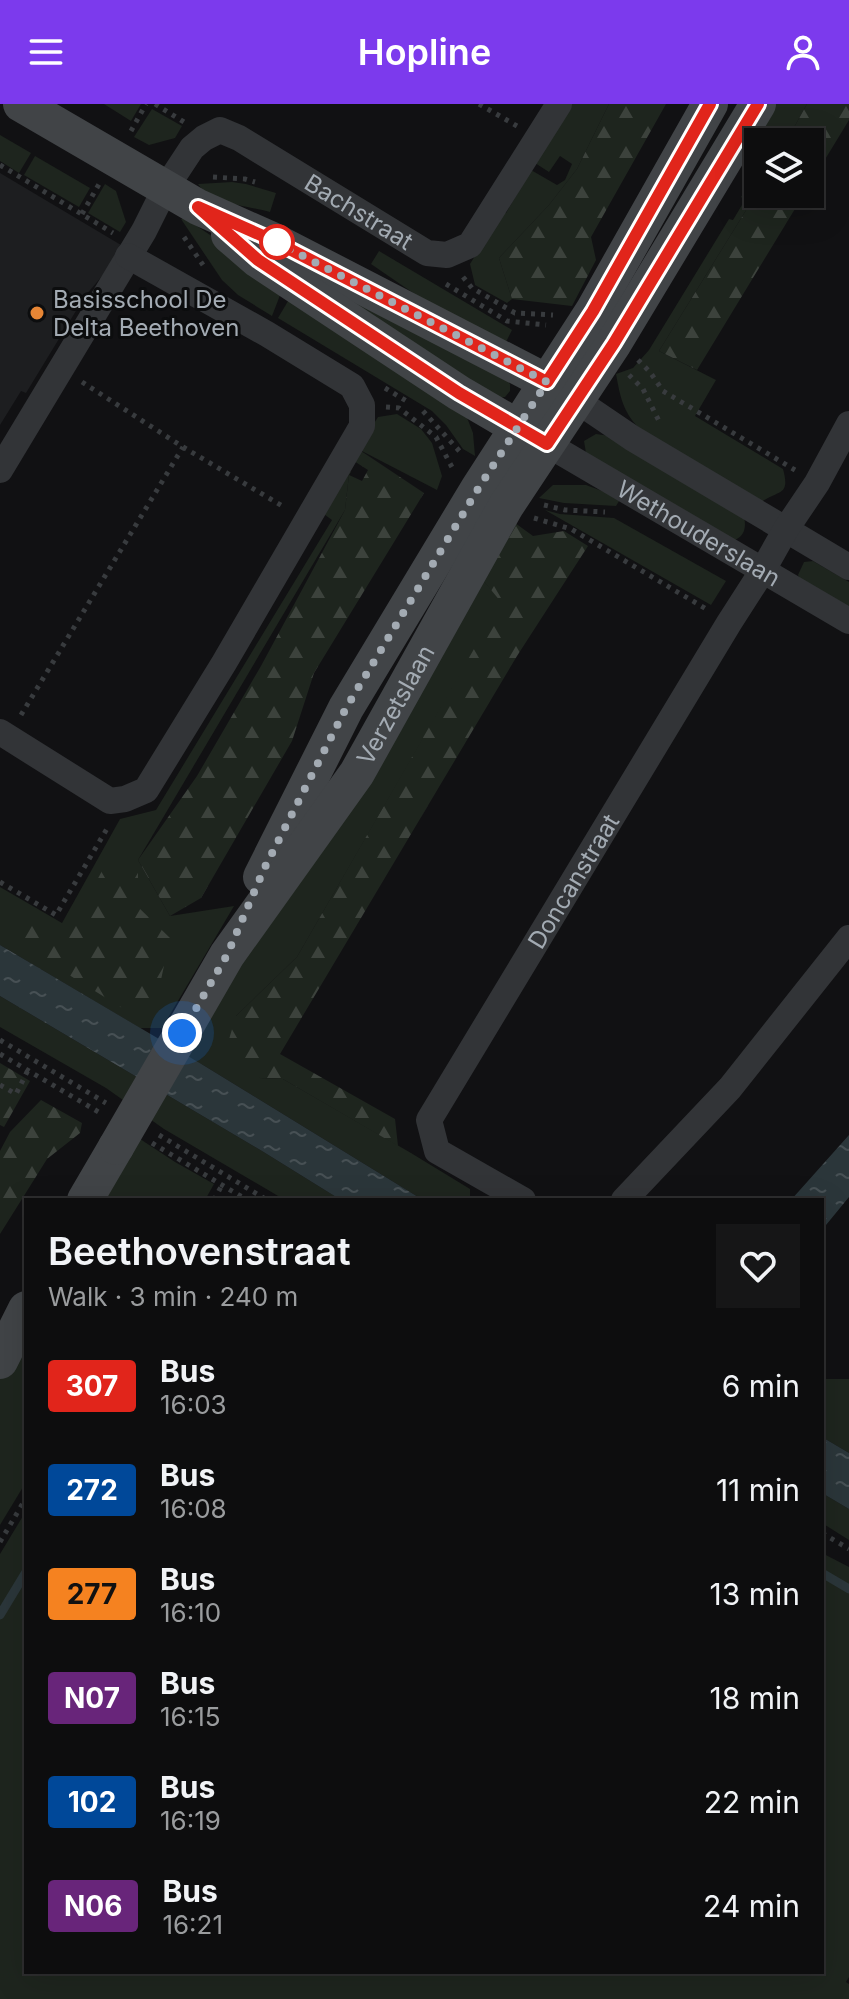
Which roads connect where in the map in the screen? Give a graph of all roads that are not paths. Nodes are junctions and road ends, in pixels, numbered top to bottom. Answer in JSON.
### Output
{"nodes":[{"id":1,"x":21,"y":104,"type":"edge"},
{"id":2,"x":559,"y":104,"type":"edge"},
{"id":3,"x":710,"y":104,"type":"edge"},
{"id":4,"x":758,"y":104,"type":"edge"},
{"id":5,"x":165,"y":189,"type":"junction"},
{"id":6,"x":198,"y":207,"type":"junction"},
{"id":7,"x":131,"y":251,"type":"junction"},
{"id":8,"x":561,"y":391,"type":"junction"},
{"id":9,"x":849,"y":424,"type":"edge"},
{"id":10,"x":532,"y":435,"type":"junction"},
{"id":11,"x":0,"y":470,"type":"edge"},
{"id":12,"x":786,"y":529,"type":"junction"},
{"id":13,"x":849,"y":567,"type":"edge"},
{"id":14,"x":763,"y":570,"type":"junction"},
{"id":15,"x":849,"y":621,"type":"edge"},
{"id":16,"x":4,"y":734,"type":"edge"},
{"id":17,"x":849,"y":938,"type":"edge"},
{"id":18,"x":86,"y":1198,"type":"edge"},
{"id":19,"x":519,"y":1198,"type":"edge"},
{"id":20,"x":626,"y":1198,"type":"edge"},
{"id":21,"x":24,"y":1291,"type":"edge"},
{"id":22,"x":24,"y":1313,"type":"edge"},
{"id":23,"x":0,"y":1321,"type":"edge"},
{"id":24,"x":0,"y":1361,"type":"edge"}],
"edges":[{"from":1,"to":5,"type":"main road"},
{"from":2,"to":5,"type":"street","name":"Bachstraat"},
{"from":3,"to":8,"type":"main road","name":"Verzetslaan"},
{"from":4,"to":8,"type":"main road","name":"Verzetslaan"},
{"from":5,"to":6,"type":"main road"},
{"from":5,"to":7,"type":"street"},
{"from":6,"to":8,"type":"main road"},
{"from":6,"to":10,"type":"main road"},
{"from":7,"to":11,"type":"street"},
{"from":7,"to":16,"type":"street"},
{"from":8,"to":10,"type":"main road","name":"Verzetslaan"},
{"from":8,"to":12,"type":"street","name":"Wethouderslaan"},
{"from":9,"to":12,"type":"street","name":"Doncanstraat"},
{"from":10,"to":14,"type":"street","name":"Wethouderslaan"},
{"from":10,"to":18,"type":"main road","name":"Verzetslaan","bridge":true},
{"from":12,"to":13,"type":"street","name":"Wethouderslaan"},
{"from":12,"to":14,"type":"street","name":"Doncanstraat"},
{"from":14,"to":15,"type":"street","name":"Wethouderslaan"},
{"from":14,"to":19,"type":"street","name":"Doncanstraat"},
{"from":17,"to":20,"type":"street"},
{"from":21,"to":23,"type":"main road"},
{"from":22,"to":24,"type":"main road"}]}
